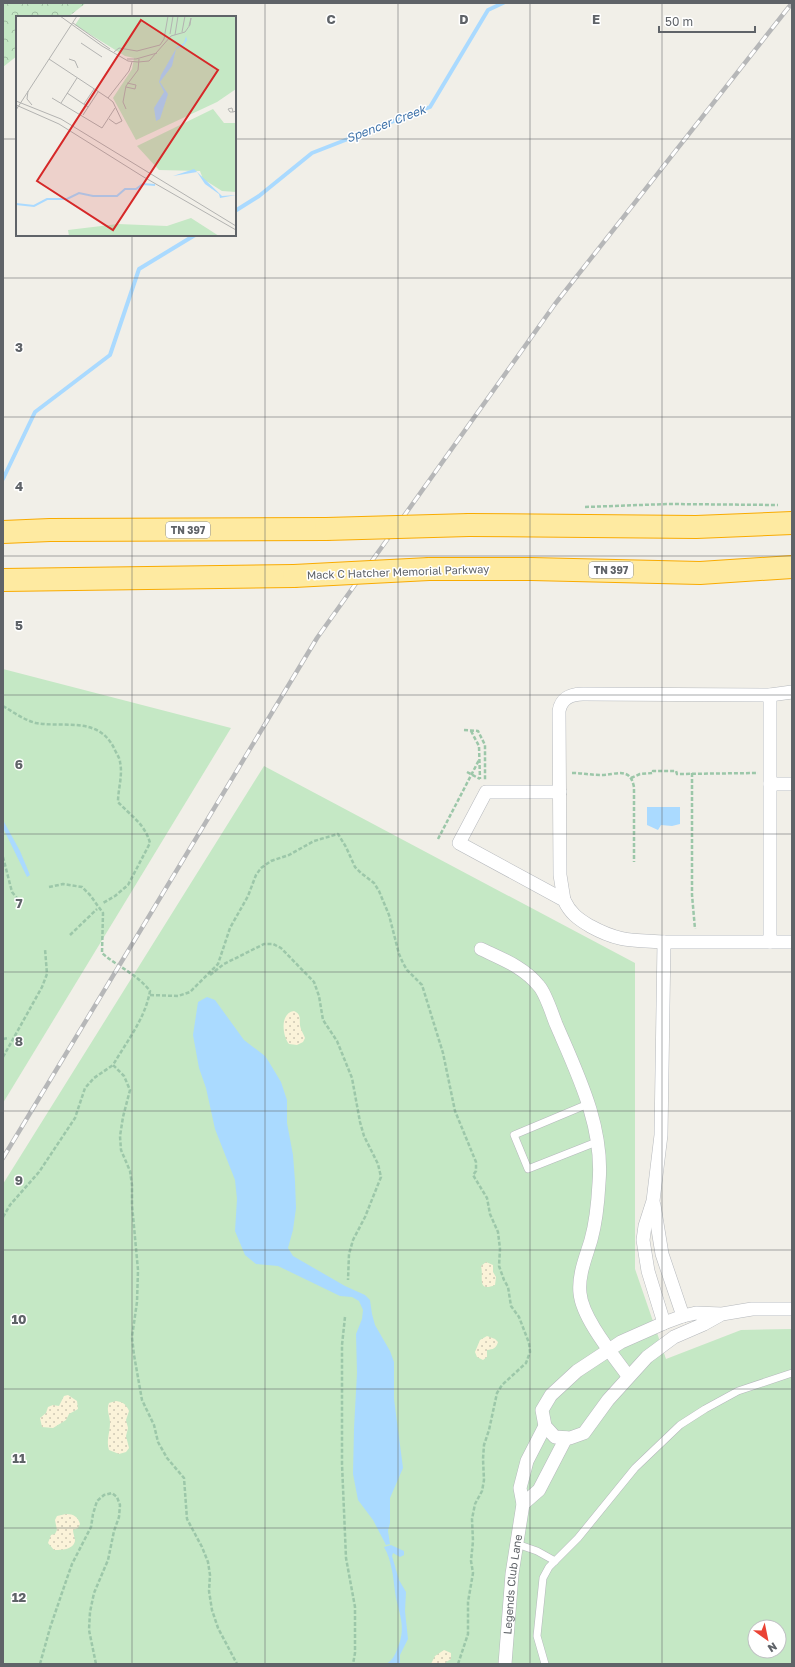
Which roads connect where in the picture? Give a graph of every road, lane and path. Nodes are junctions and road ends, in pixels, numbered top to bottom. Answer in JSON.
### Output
{"nodes":[{"id":1,"x":582,"y":508,"type":"dead end"},
{"id":2,"x":788,"y":514,"type":"edge"},
{"id":3,"x":3,"y":532,"type":"edge"},
{"id":4,"x":792,"y":567,"type":"edge"},
{"id":5,"x":3,"y":580,"type":"edge"},
{"id":6,"x":792,"y":692,"type":"edge"},
{"id":7,"x":770,"y":695,"type":"junction"},
{"id":8,"x":3,"y":706,"type":"edge"},
{"id":9,"x":464,"y":730,"type":"dead end"},
{"id":10,"x":470,"y":730,"type":"junction"},
{"id":11,"x":480,"y":760,"type":"junction"},
{"id":12,"x":467,"y":772,"type":"dead end"},
{"id":13,"x":559,"y":773,"type":"junction"},
{"id":14,"x":692,"y":773,"type":"junction"},
{"id":15,"x":472,"y":774,"type":"junction"},
{"id":16,"x":631,"y":778,"type":"junction"},
{"id":17,"x":770,"y":778,"type":"junction"},
{"id":18,"x":480,"y":779,"type":"junction"},
{"id":19,"x":792,"y":784,"type":"edge"},
{"id":20,"x":486,"y":787,"type":"junction"},
{"id":21,"x":560,"y":792,"type":"junction"},
{"id":22,"x":438,"y":839,"type":"dead end"},
{"id":23,"x":3,"y":857,"type":"edge"},
{"id":24,"x":634,"y":862,"type":"dead end"},
{"id":25,"x":49,"y":888,"type":"dead end"},
{"id":26,"x":17,"y":898,"type":"dead end"},
{"id":27,"x":564,"y":900,"type":"junction"},
{"id":28,"x":103,"y":903,"type":"dead end"},
{"id":29,"x":97,"y":909,"type":"dead end"},
{"id":30,"x":70,"y":935,"type":"dead end"},
{"id":31,"x":664,"y":942,"type":"junction"},
{"id":32,"x":697,"y":942,"type":"junction"},
{"id":33,"x":770,"y":942,"type":"junction"},
{"id":34,"x":792,"y":942,"type":"edge"},
{"id":35,"x":45,"y":949,"type":"dead end"},
{"id":36,"x":481,"y":949,"type":"dead end"},
{"id":37,"x":204,"y":979,"type":"junction"},
{"id":38,"x":150,"y":995,"type":"junction"},
{"id":39,"x":9,"y":1038,"type":"dead end"},
{"id":40,"x":3,"y":1039,"type":"edge"},
{"id":41,"x":3,"y":1057,"type":"edge"},
{"id":42,"x":113,"y":1065,"type":"junction"},
{"id":43,"x":588,"y":1104,"type":"junction"},
{"id":44,"x":598,"y":1141,"type":"junction"},
{"id":45,"x":653,"y":1201,"type":"junction"},
{"id":46,"x":3,"y":1217,"type":"edge"},
{"id":47,"x":348,"y":1280,"type":"dead end"},
{"id":48,"x":792,"y":1309,"type":"edge"},
{"id":49,"x":722,"y":1314,"type":"junction"},
{"id":50,"x":683,"y":1316,"type":"junction"},
{"id":51,"x":345,"y":1317,"type":"dead end"},
{"id":52,"x":664,"y":1323,"type":"junction"},
{"id":53,"x":609,"y":1349,"type":"junction"},
{"id":54,"x":792,"y":1372,"type":"edge"},
{"id":55,"x":628,"y":1376,"type":"junction"},
{"id":56,"x":545,"y":1426,"type":"junction"},
{"id":57,"x":566,"y":1438,"type":"junction"},
{"id":58,"x":523,"y":1504,"type":"junction"},
{"id":59,"x":517,"y":1544,"type":"junction"},
{"id":60,"x":555,"y":1561,"type":"junction"},
{"id":61,"x":40,"y":1664,"type":"edge"},
{"id":62,"x":96,"y":1664,"type":"edge"},
{"id":63,"x":237,"y":1664,"type":"edge"},
{"id":64,"x":353,"y":1664,"type":"edge"},
{"id":65,"x":458,"y":1664,"type":"edge"},
{"id":66,"x":505,"y":1664,"type":"edge"},
{"id":67,"x":545,"y":1664,"type":"edge"}],
"edges":[{"from":1,"to":2,"type":"path"},
{"from":2,"to":3,"type":"highway","number":"TN 397","bridge":true},
{"from":4,"to":5,"type":"highway","name":"Mack C Hatcher Memorial Parkway","number":"TN 397","bridge":true},
{"from":6,"to":7,"type":"street"},
{"from":7,"to":13,"type":"street"},
{"from":7,"to":17,"type":"street"},
{"from":8,"to":28,"type":"path"},
{"from":9,"to":10,"type":"path"},
{"from":10,"to":11,"type":"path"},
{"from":10,"to":20,"type":"path"},
{"from":11,"to":15,"type":"path"},
{"from":11,"to":18,"type":"path"},
{"from":12,"to":15,"type":"path"},
{"from":13,"to":16,"type":"path"},
{"from":13,"to":21,"type":"street"},
{"from":14,"to":16,"type":"path"},
{"from":14,"to":17,"type":"path"},
{"from":14,"to":32,"type":"path"},
{"from":15,"to":18,"type":"path"},
{"from":15,"to":22,"type":"path"},
{"from":16,"to":24,"type":"path"},
{"from":17,"to":19,"type":"street"},
{"from":17,"to":33,"type":"street"},
{"from":18,"to":20,"type":"path"},
{"from":20,"to":21,"type":"street"},
{"from":20,"to":27,"type":"street"},
{"from":21,"to":27,"type":"street"},
{"from":23,"to":26,"type":"path"},
{"from":25,"to":38,"type":"path"},
{"from":27,"to":31,"type":"street"},
{"from":29,"to":30,"type":"path"},
{"from":31,"to":32,"type":"street"},
{"from":31,"to":45,"type":"street"},
{"from":32,"to":33,"type":"street"},
{"from":33,"to":34,"type":"street"},
{"from":35,"to":41,"type":"path"},
{"from":36,"to":43,"type":"street"},
{"from":37,"to":38,"type":"path"},
{"from":37,"to":47,"type":"path"},
{"from":37,"to":65,"type":"path"},
{"from":38,"to":42,"type":"path"},
{"from":39,"to":40,"type":"path"},
{"from":42,"to":46,"type":"path"},
{"from":42,"to":63,"type":"path"},
{"from":43,"to":44,"type":"street"},
{"from":43,"to":44,"type":"lane"},
{"from":44,"to":53,"type":"street"},
{"from":45,"to":50,"type":"street"},
{"from":45,"to":52,"type":"street"},
{"from":48,"to":49,"type":"street"},
{"from":49,"to":50,"type":"street"},
{"from":49,"to":55,"type":"street"},
{"from":50,"to":52,"type":"street"},
{"from":51,"to":64,"type":"path"},
{"from":52,"to":53,"type":"street"},
{"from":53,"to":55,"type":"street"},
{"from":53,"to":56,"type":"street"},
{"from":54,"to":60,"type":"lane"},
{"from":55,"to":57,"type":"street"},
{"from":56,"to":57,"type":"street"},
{"from":56,"to":58,"type":"street","name":"Legends Club Lane"},
{"from":57,"to":58,"type":"street"},
{"from":58,"to":59,"type":"street","name":"Legends Club Lane"},
{"from":59,"to":60,"type":"lane"},
{"from":59,"to":66,"type":"street","name":"Legends Club Lane"},
{"from":60,"to":67,"type":"lane"},
{"from":61,"to":62,"type":"path"}]}
